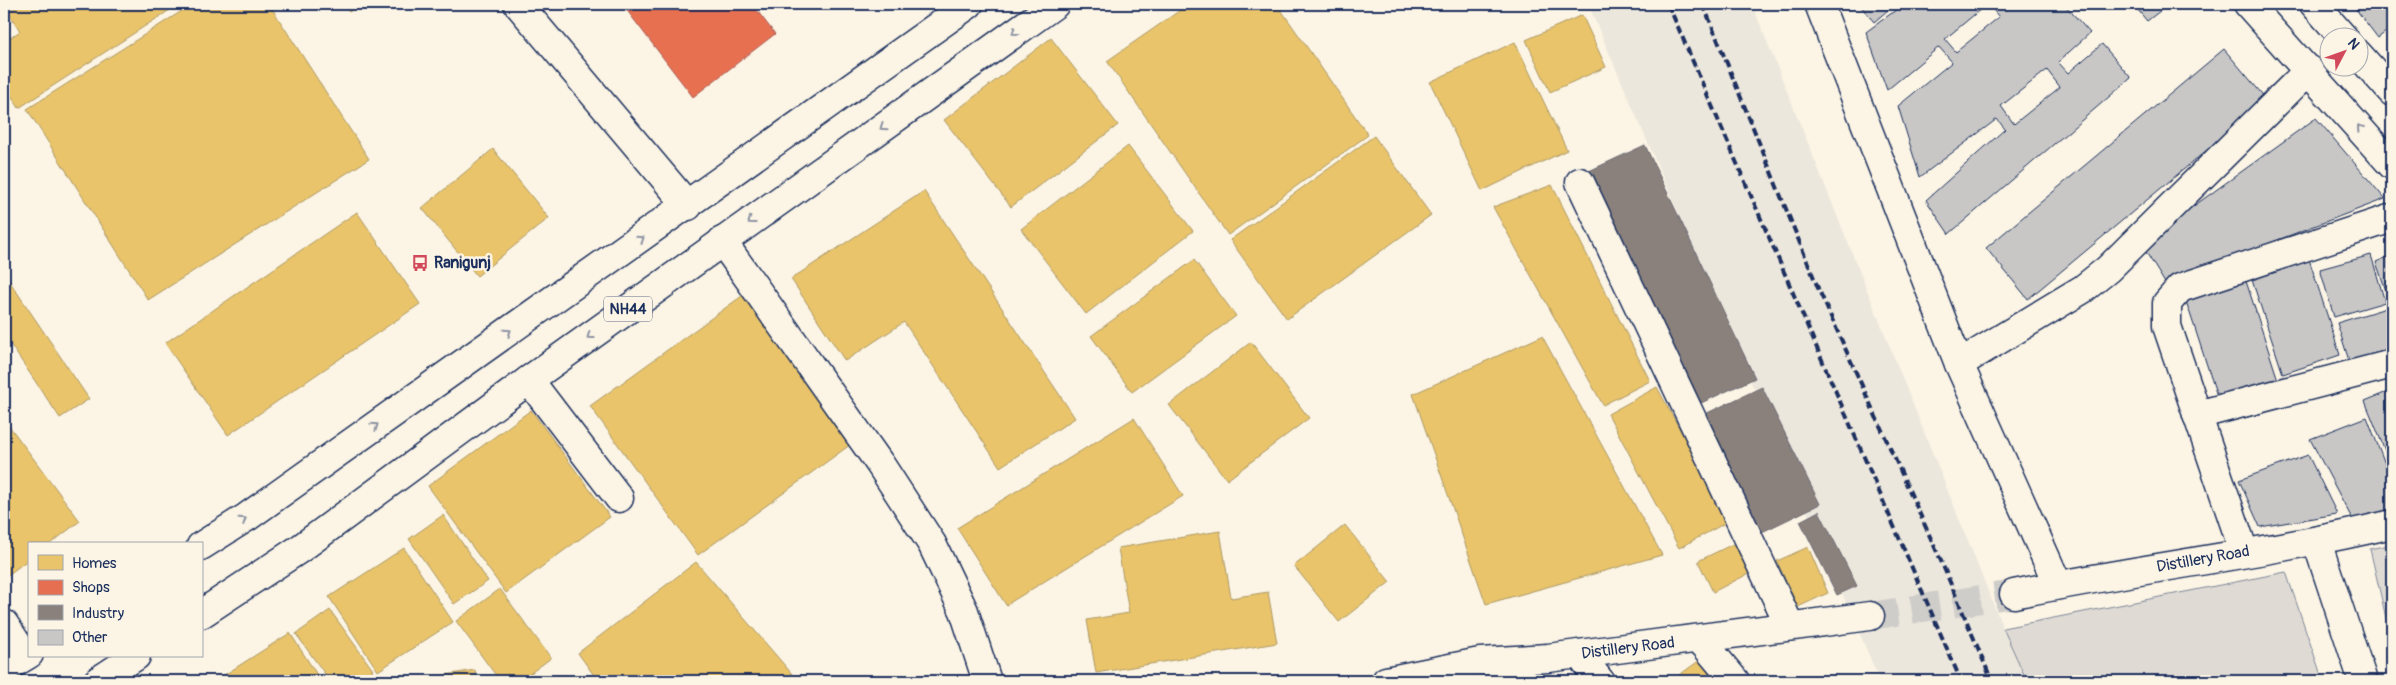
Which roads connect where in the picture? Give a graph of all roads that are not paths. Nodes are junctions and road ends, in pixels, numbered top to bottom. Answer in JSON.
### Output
{"nodes":[{"id":1,"x":518,"y":4,"type":"edge"},
{"id":2,"x":970,"y":4,"type":"edge"},
{"id":3,"x":1055,"y":4,"type":"edge"},
{"id":4,"x":1819,"y":4,"type":"edge"},
{"id":5,"x":2248,"y":4,"type":"edge"},
{"id":6,"x":2314,"y":4,"type":"edge"},
{"id":7,"x":2335,"y":28,"type":"edge"},
{"id":8,"x":2368,"y":65,"type":"edge"},
{"id":9,"x":2309,"y":70,"type":"junction"},
{"id":10,"x":2392,"y":92,"type":"edge"},
{"id":11,"x":2392,"y":164,"type":"edge"},
{"id":12,"x":1580,"y":182,"type":"dead end"},
{"id":13,"x":688,"y":206,"type":"junction"},
{"id":14,"x":2392,"y":218,"type":"edge"},
{"id":15,"x":722,"y":241,"type":"junction"},
{"id":16,"x":1959,"y":364,"type":"junction"},
{"id":17,"x":2392,"y":364,"type":"edge"},
{"id":18,"x":529,"y":380,"type":"junction"},
{"id":19,"x":2198,"y":415,"type":"junction"},
{"id":20,"x":619,"y":498,"type":"dead end"},
{"id":21,"x":2392,"y":524,"type":"edge"},
{"id":22,"x":2317,"y":542,"type":"junction"},
{"id":23,"x":202,"y":545,"type":"edge"},
{"id":24,"x":2244,"y":552,"type":"junction"},
{"id":25,"x":2058,"y":585,"type":"junction"},
{"id":26,"x":2014,"y":594,"type":"tunnel mouth"},
{"id":27,"x":202,"y":613,"type":"edge"},
{"id":28,"x":1870,"y":616,"type":"tunnel mouth"},
{"id":29,"x":4,"y":624,"type":"edge"},
{"id":30,"x":1790,"y":626,"type":"junction"},
{"id":31,"x":1700,"y":639,"type":"junction"},
{"id":32,"x":1579,"y":654,"type":"junction"},
{"id":33,"x":133,"y":658,"type":"edge"},
{"id":34,"x":19,"y":659,"type":"edge"},
{"id":35,"x":1543,"y":670,"type":"edge"},
{"id":36,"x":98,"y":681,"type":"edge"},
{"id":37,"x":987,"y":681,"type":"edge"},
{"id":38,"x":1386,"y":681,"type":"edge"},
{"id":39,"x":1600,"y":681,"type":"edge"},
{"id":40,"x":1734,"y":681,"type":"edge"},
{"id":41,"x":2363,"y":681,"type":"edge"}],
"edges":[{"from":1,"to":13,"type":"main road"},
{"from":2,"to":13,"type":"main road"},
{"from":3,"to":15,"type":"main road","number":"NH44","one_way":true},
{"from":4,"to":16,"type":"main road"},
{"from":5,"to":9,"type":"main road"},
{"from":6,"to":7,"type":"main road"},
{"from":8,"to":10,"type":"main road"},
{"from":11,"to":9,"type":"main road","one_way":true},
{"from":9,"to":16,"type":"main road"},
{"from":12,"to":30,"type":"main road"},
{"from":23,"to":13,"type":"main road","one_way":true},
{"from":14,"to":19,"type":"main road"},
{"from":15,"to":18,"type":"main road","number":"NH44","one_way":true},
{"from":15,"to":37,"type":"main road"},
{"from":16,"to":25,"type":"main road"},
{"from":17,"to":19,"type":"main road"},
{"from":18,"to":20,"type":"main road"},
{"from":18,"to":27,"type":"main road","number":"NH44"},
{"from":19,"to":24,"type":"main road"},
{"from":21,"to":22,"type":"main road","name":"Distillery Road"},
{"from":22,"to":24,"type":"main road","name":"Distillery Road"},
{"from":22,"to":41,"type":"main road"},
{"from":24,"to":25,"type":"main road","name":"Distillery Road"},
{"from":25,"to":26,"type":"main road","name":"Distillery Road"},
{"from":28,"to":30,"type":"main road","name":"Distillery Road"},
{"from":29,"to":34,"type":"main road"},
{"from":30,"to":31,"type":"main road","name":"Distillery Road"},
{"from":31,"to":32,"type":"main road","name":"Distillery Road"},
{"from":31,"to":40,"type":"main road"},
{"from":32,"to":35,"type":"main road","name":"Distillery Road"},
{"from":32,"to":39,"type":"main road"},
{"from":33,"to":36,"type":"main road"},
{"from":35,"to":38,"type":"main road","name":"Distillery Road"}]}
